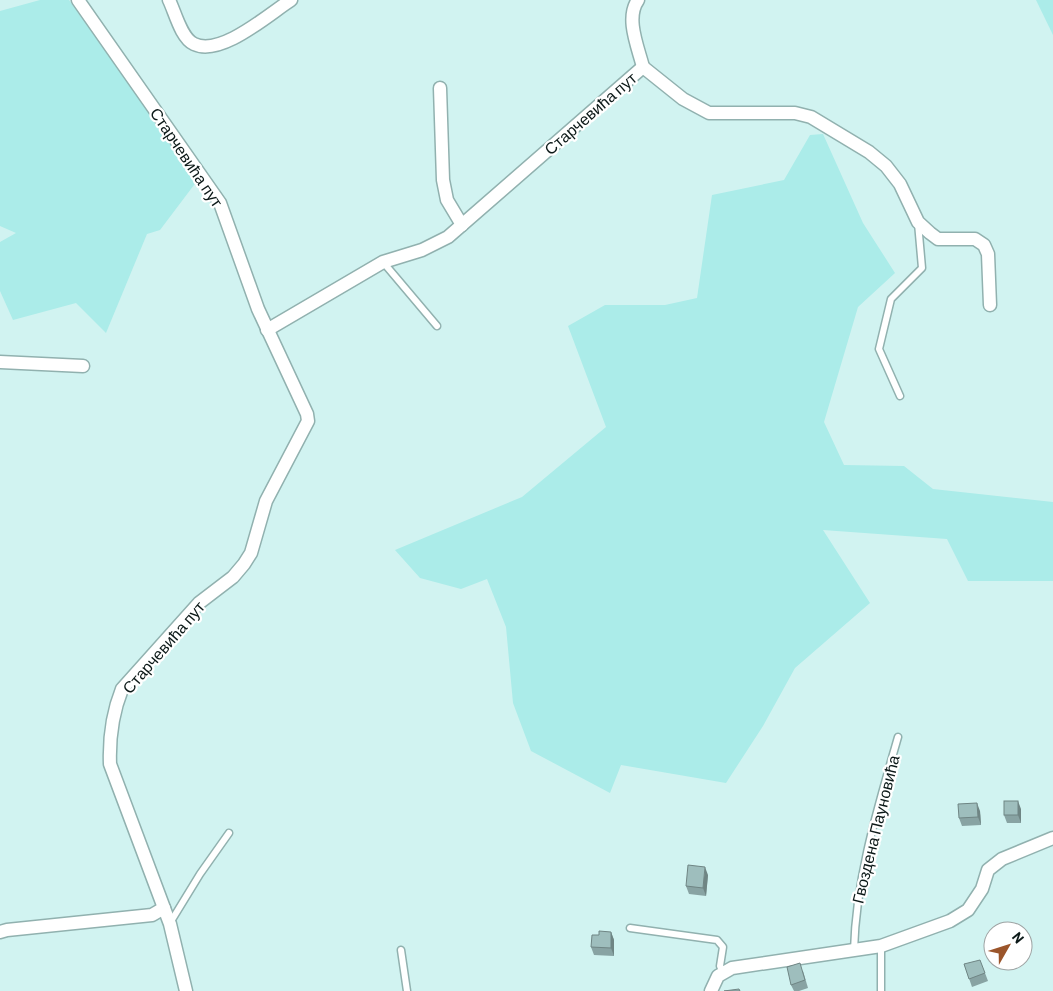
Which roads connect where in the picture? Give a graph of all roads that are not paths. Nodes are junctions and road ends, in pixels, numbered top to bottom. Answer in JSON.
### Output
{"nodes":[{"id":1,"x":78,"y":0,"type":"edge"},
{"id":2,"x":169,"y":0,"type":"edge"},
{"id":3,"x":291,"y":0,"type":"edge"},
{"id":4,"x":638,"y":0,"type":"edge"},
{"id":5,"x":643,"y":67,"type":"junction"},
{"id":6,"x":440,"y":88,"type":"dead end"},
{"id":7,"x":918,"y":222,"type":"junction"},
{"id":8,"x":462,"y":225,"type":"junction"},
{"id":9,"x":383,"y":262,"type":"junction"},
{"id":10,"x":990,"y":305,"type":"dead end"},
{"id":11,"x":437,"y":326,"type":"dead end"},
{"id":12,"x":267,"y":330,"type":"junction"},
{"id":13,"x":0,"y":362,"type":"edge"},
{"id":14,"x":83,"y":366,"type":"dead end"},
{"id":15,"x":900,"y":396,"type":"dead end"},
{"id":16,"x":898,"y":737,"type":"dead end"},
{"id":17,"x":229,"y":833,"type":"dead end"},
{"id":18,"x":1053,"y":838,"type":"edge"},
{"id":19,"x":164,"y":908,"type":"junction"},
{"id":20,"x":170,"y":924,"type":"junction"},
{"id":21,"x":630,"y":928,"type":"dead end"},
{"id":22,"x":0,"y":932,"type":"edge"},
{"id":23,"x":881,"y":946,"type":"junction"},
{"id":24,"x":401,"y":950,"type":"dead end"},
{"id":25,"x":854,"y":950,"type":"junction"},
{"id":26,"x":723,"y":973,"type":"junction"},
{"id":27,"x":186,"y":991,"type":"edge"},
{"id":28,"x":407,"y":991,"type":"edge"},
{"id":29,"x":711,"y":991,"type":"edge"},
{"id":30,"x":881,"y":991,"type":"edge"}],
"edges":[{"from":1,"to":12,"type":"street","name":"Старчевића пут"},
{"from":2,"to":3,"type":"street"},
{"from":4,"to":5,"type":"street"},
{"from":5,"to":7,"type":"street","name":"Старчевића пут"},
{"from":5,"to":8,"type":"street","name":"Старчевића пут"},
{"from":6,"to":8,"type":"street"},
{"from":7,"to":10,"type":"street","name":"Старчевића пут"},
{"from":7,"to":15,"type":"lane"},
{"from":8,"to":9,"type":"street","name":"Старчевића пут"},
{"from":9,"to":11,"type":"lane"},
{"from":9,"to":12,"type":"street","name":"Старчевића пут"},
{"from":12,"to":19,"type":"street","name":"Старчевића пут"},
{"from":13,"to":14,"type":"street"},
{"from":16,"to":25,"type":"lane","name":"Гвоздена Пауновића"},
{"from":17,"to":20,"type":"lane"},
{"from":18,"to":23,"type":"street"},
{"from":19,"to":20,"type":"street","name":"Старчевића пут"},
{"from":19,"to":22,"type":"street"},
{"from":20,"to":27,"type":"street","name":"Старчевића пут"},
{"from":21,"to":26,"type":"lane"},
{"from":23,"to":25,"type":"street"},
{"from":23,"to":30,"type":"lane"},
{"from":24,"to":28,"type":"lane"},
{"from":25,"to":26,"type":"street"},
{"from":26,"to":29,"type":"street"}]}
